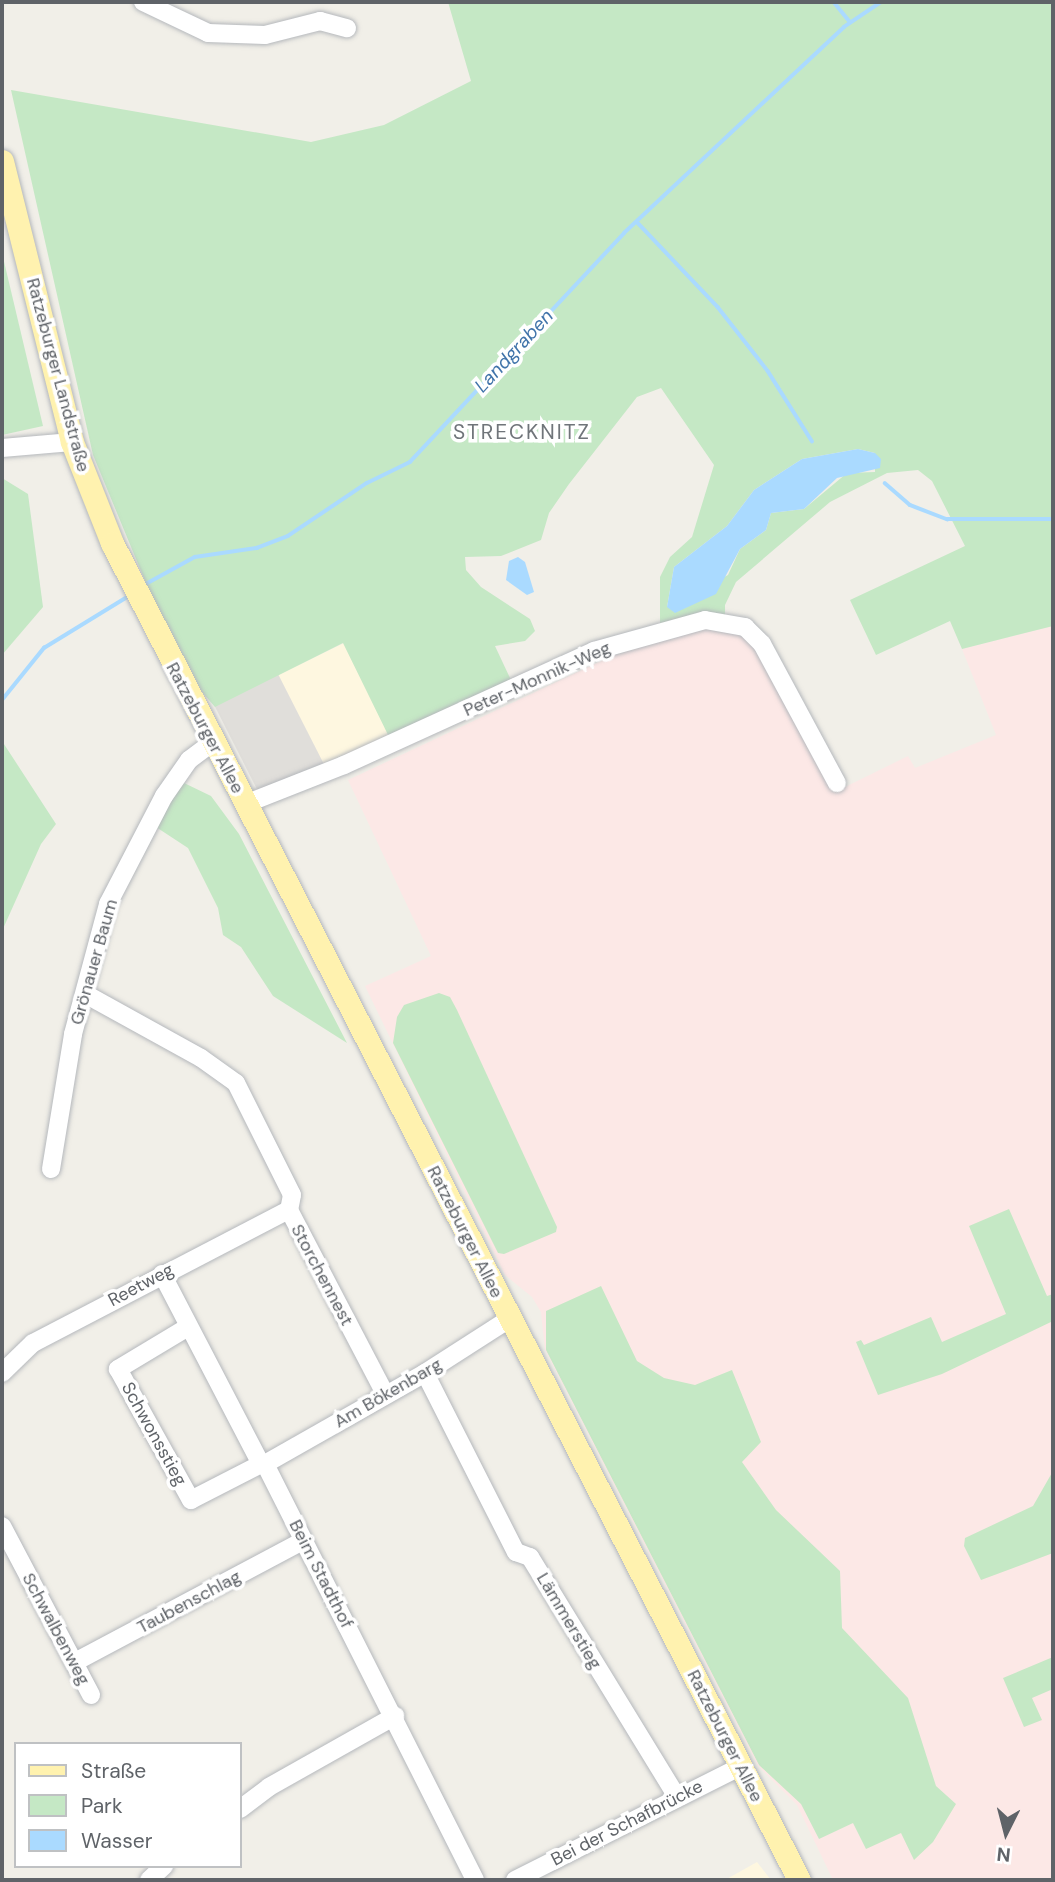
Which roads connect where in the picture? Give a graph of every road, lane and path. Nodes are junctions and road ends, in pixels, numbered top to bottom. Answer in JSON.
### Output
{"nodes":[{"id":1,"x":144,"y":2,"type":"edge"},
{"id":2,"x":347,"y":28,"type":"dead end"},
{"id":3,"x":2,"y":161,"type":"edge"},
{"id":4,"x":72,"y":442,"type":"junction"},
{"id":5,"x":2,"y":448,"type":"edge"},
{"id":6,"x":131,"y":583,"type":"joint"},
{"id":7,"x":213,"y":742,"type":"junction"},
{"id":8,"x":837,"y":783,"type":"dead end"},
{"id":9,"x":245,"y":804,"type":"junction"},
{"id":10,"x":87,"y":995,"type":"junction"},
{"id":11,"x":51,"y":1169,"type":"dead end"},
{"id":12,"x":289,"y":1210,"type":"junction"},
{"id":13,"x":162,"y":1274,"type":"junction"},
{"id":14,"x":509,"y":1319,"type":"junction"},
{"id":15,"x":188,"y":1327,"type":"junction"},
{"id":16,"x":2,"y":1373,"type":"edge"},
{"id":17,"x":425,"y":1373,"type":"junction"},
{"id":18,"x":384,"y":1394,"type":"junction"},
{"id":19,"x":263,"y":1464,"type":"junction"},
{"id":20,"x":2,"y":1526,"type":"edge"},
{"id":21,"x":303,"y":1541,"type":"junction"},
{"id":22,"x":75,"y":1662,"type":"junction"},
{"id":23,"x":91,"y":1695,"type":"dead end"},
{"id":24,"x":395,"y":1716,"type":"junction"},
{"id":25,"x":740,"y":1767,"type":"junction"},
{"id":26,"x":677,"y":1797,"type":"junction"},
{"id":27,"x":242,"y":1807,"type":"edge"},
{"id":28,"x":162,"y":1868,"type":"edge"},
{"id":29,"x":149,"y":1880,"type":"edge"},
{"id":30,"x":475,"y":1880,"type":"edge"},
{"id":31,"x":515,"y":1880,"type":"edge"},
{"id":32,"x":799,"y":1880,"type":"edge"}],
"edges":[{"from":1,"to":2,"type":"street"},
{"from":3,"to":4,"type":"main road","name":"Ratzeburger Landstraße"},
{"from":4,"to":5,"type":"street"},
{"from":4,"to":6,"type":"main road","name":"Ratzeburger Landstraße"},
{"from":6,"to":7,"type":"main road","name":"Ratzeburger Allee"},
{"from":7,"to":9,"type":"main road","name":"Ratzeburger Allee"},
{"from":7,"to":10,"type":"street","name":"Grönauer Baum"},
{"from":8,"to":9,"type":"street","name":"Peter-Monnik-Weg"},
{"from":9,"to":14,"type":"main road","name":"Ratzeburger Allee"},
{"from":10,"to":11,"type":"street","name":"Grönauer Baum"},
{"from":10,"to":12,"type":"street","name":"Storchennest"},
{"from":12,"to":13,"type":"street","name":"Reetweg"},
{"from":12,"to":18,"type":"street","name":"Storchennest"},
{"from":13,"to":15,"type":"street","name":"Beim Stadthof"},
{"from":13,"to":16,"type":"street","name":"Reetweg"},
{"from":14,"to":17,"type":"street","name":"Am Bökenbarg"},
{"from":14,"to":25,"type":"main road","name":"Ratzeburger Allee"},
{"from":15,"to":19,"type":"street","name":"Beim Stadthof"},
{"from":15,"to":19,"type":"street","name":"Schwonsstieg"},
{"from":17,"to":18,"type":"street","name":"Am Bökenbarg"},
{"from":17,"to":26,"type":"street","name":"Lämmerstieg"},
{"from":18,"to":19,"type":"street","name":"Am Bökenbarg"},
{"from":19,"to":21,"type":"street","name":"Beim Stadthof"},
{"from":20,"to":22,"type":"street","name":"Schwalbenweg"},
{"from":21,"to":22,"type":"street","name":"Taubenschlag"},
{"from":21,"to":24,"type":"street","name":"Beim Stadthof"},
{"from":22,"to":23,"type":"street","name":"Schwalbenweg"},
{"from":24,"to":27,"type":"street"},
{"from":24,"to":30,"type":"street","name":"Beim Stadthof"},
{"from":25,"to":26,"type":"street","name":"Bei der Schafbrücke"},
{"from":25,"to":32,"type":"main road","name":"Ratzeburger Allee"},
{"from":26,"to":31,"type":"street","name":"Bei der Schafbrücke"},
{"from":28,"to":29,"type":"street"}]}
